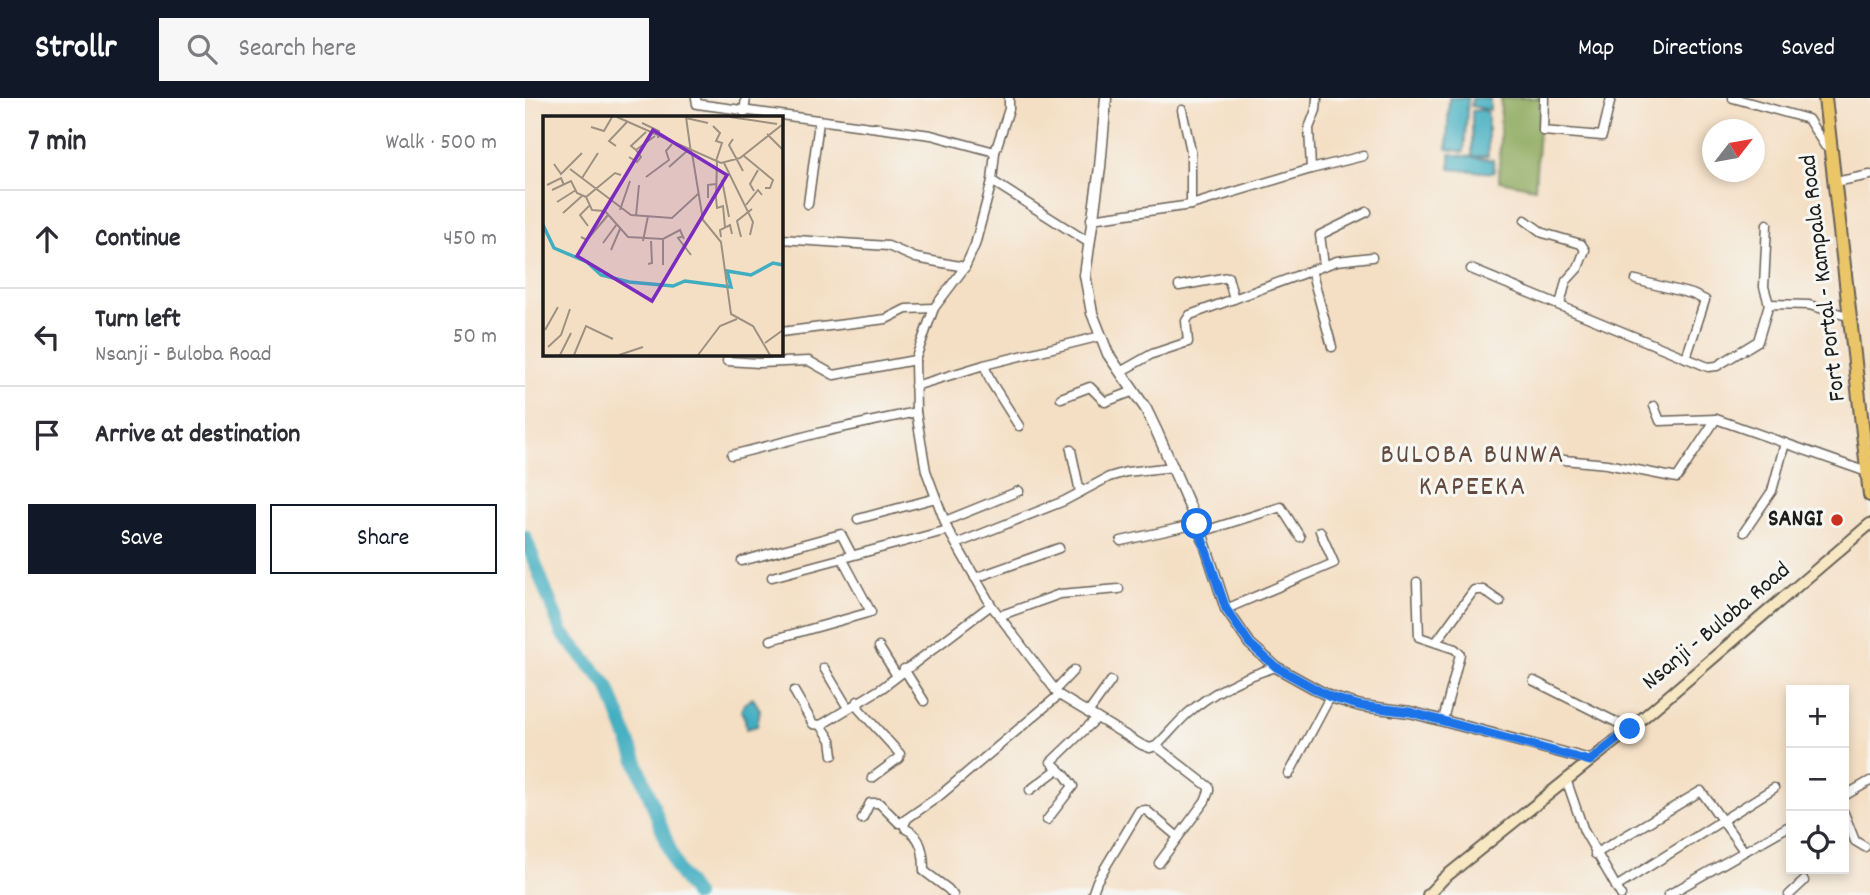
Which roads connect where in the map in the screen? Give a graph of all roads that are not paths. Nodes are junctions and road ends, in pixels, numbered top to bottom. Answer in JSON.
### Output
{"nodes":[{"id":1,"x":696,"y":98,"type":"edge"},
{"id":2,"x":730,"y":98,"type":"edge"},
{"id":3,"x":746,"y":98,"type":"edge"},
{"id":4,"x":1009,"y":98,"type":"edge"},
{"id":5,"x":1106,"y":98,"type":"edge"},
{"id":6,"x":1317,"y":98,"type":"edge"},
{"id":7,"x":1545,"y":98,"type":"edge"},
{"id":8,"x":1611,"y":98,"type":"edge"},
{"id":9,"x":1733,"y":98,"type":"edge"},
{"id":10,"x":1825,"y":98,"type":"edge"},
{"id":11,"x":728,"y":109,"type":"junction"},
{"id":12,"x":1182,"y":110,"type":"dead end"},
{"id":13,"x":744,"y":112,"type":"junction"},
{"id":14,"x":774,"y":116,"type":"edge"},
{"id":15,"x":782,"y":117,"type":"edge"},
{"id":16,"x":819,"y":122,"type":"junction"},
{"id":17,"x":1830,"y":148,"type":"junction"},
{"id":18,"x":995,"y":152,"type":"junction"},
{"id":19,"x":1363,"y":156,"type":"dead end"},
{"id":20,"x":1311,"y":169,"type":"junction"},
{"id":21,"x":1870,"y":175,"type":"edge"},
{"id":22,"x":992,"y":181,"type":"junction"},
{"id":23,"x":1835,"y":182,"type":"junction"},
{"id":24,"x":808,"y":204,"type":"dead end"},
{"id":25,"x":1191,"y":205,"type":"junction"},
{"id":26,"x":1367,"y":212,"type":"dead end"},
{"id":27,"x":1091,"y":219,"type":"junction"},
{"id":28,"x":1525,"y":220,"type":"dead end"},
{"id":29,"x":1767,"y":224,"type":"dead end"},
{"id":30,"x":782,"y":239,"type":"edge"},
{"id":31,"x":1088,"y":242,"type":"junction"},
{"id":32,"x":1372,"y":257,"type":"dead end"},
{"id":33,"x":1324,"y":265,"type":"junction"},
{"id":34,"x":965,"y":267,"type":"junction"},
{"id":35,"x":1471,"y":269,"type":"dead end"},
{"id":36,"x":1311,"y":270,"type":"junction"},
{"id":37,"x":1636,"y":280,"type":"dead end"},
{"id":38,"x":1179,"y":286,"type":"dead end"},
{"id":39,"x":1234,"y":299,"type":"junction"},
{"id":40,"x":1769,"y":304,"type":"junction"},
{"id":41,"x":1560,"y":305,"type":"junction"},
{"id":42,"x":934,"y":308,"type":"junction"},
{"id":43,"x":1851,"y":317,"type":"junction"},
{"id":44,"x":782,"y":332,"type":"edge"},
{"id":45,"x":1101,"y":336,"type":"junction"},
{"id":46,"x":1332,"y":347,"type":"dead end"},
{"id":47,"x":1686,"y":358,"type":"junction"},
{"id":48,"x":915,"y":360,"type":"junction"},
{"id":49,"x":727,"y":361,"type":"dead end"},
{"id":50,"x":984,"y":365,"type":"junction"},
{"id":51,"x":1119,"y":372,"type":"junction"},
{"id":52,"x":915,"y":386,"type":"junction"},
{"id":53,"x":1134,"y":391,"type":"junction"},
{"id":54,"x":1061,"y":398,"type":"dead end"},
{"id":55,"x":1654,"y":406,"type":"dead end"},
{"id":56,"x":916,"y":412,"type":"junction"},
{"id":57,"x":1716,"y":419,"type":"junction"},
{"id":58,"x":1019,"y":426,"type":"dead end"},
{"id":59,"x":1785,"y":443,"type":"junction"},
{"id":60,"x":1071,"y":450,"type":"dead end"},
{"id":61,"x":732,"y":455,"type":"dead end"},
{"id":62,"x":1564,"y":460,"type":"dead end"},
{"id":63,"x":1174,"y":467,"type":"junction"},
{"id":64,"x":1867,"y":472,"type":"junction"},
{"id":65,"x":1019,"y":491,"type":"dead end"},
{"id":66,"x":1080,"y":492,"type":"junction"},
{"id":67,"x":1870,"y":495,"type":"edge"},
{"id":68,"x":936,"y":498,"type":"junction"},
{"id":69,"x":858,"y":519,"type":"dead end"},
{"id":70,"x":1870,"y":524,"type":"edge"},
{"id":71,"x":947,"y":525,"type":"junction"},
{"id":72,"x":1199,"y":528,"type":"junction"},
{"id":73,"x":1320,"y":531,"type":"dead end"},
{"id":74,"x":1744,"y":532,"type":"dead end"},
{"id":75,"x":1300,"y":537,"type":"dead end"},
{"id":76,"x":1121,"y":541,"type":"dead end"},
{"id":77,"x":956,"y":544,"type":"junction"},
{"id":78,"x":1059,"y":548,"type":"dead end"},
{"id":79,"x":852,"y":555,"type":"junction"},
{"id":80,"x":842,"y":558,"type":"junction"},
{"id":81,"x":742,"y":561,"type":"dead end"},
{"id":82,"x":772,"y":577,"type":"dead end"},
{"id":83,"x":975,"y":578,"type":"junction"},
{"id":84,"x":1417,"y":582,"type":"dead end"},
{"id":85,"x":1119,"y":589,"type":"dead end"},
{"id":86,"x":1500,"y":602,"type":"dead end"},
{"id":87,"x":991,"y":605,"type":"junction"},
{"id":88,"x":1226,"y":609,"type":"junction"},
{"id":89,"x":999,"y":616,"type":"junction"},
{"id":90,"x":771,"y":640,"type":"dead end"},
{"id":91,"x":1436,"y":642,"type":"junction"},
{"id":92,"x":879,"y":647,"type":"dead end"},
{"id":93,"x":1276,"y":667,"type":"junction"},
{"id":94,"x":824,"y":668,"type":"dead end"},
{"id":95,"x":904,"y":669,"type":"junction"},
{"id":96,"x":1074,"y":670,"type":"dead end"},
{"id":97,"x":897,"y":676,"type":"junction"},
{"id":98,"x":1111,"y":681,"type":"dead end"},
{"id":99,"x":1534,"y":681,"type":"dead end"},
{"id":100,"x":794,"y":691,"type":"dead end"},
{"id":101,"x":1057,"y":692,"type":"junction"},
{"id":102,"x":1330,"y":697,"type":"junction"},
{"id":103,"x":858,"y":701,"type":"junction"},
{"id":104,"x":924,"y":701,"type":"dead end"},
{"id":105,"x":848,"y":708,"type":"junction"},
{"id":106,"x":1088,"y":713,"type":"junction"},
{"id":107,"x":1097,"y":718,"type":"junction"},
{"id":108,"x":1443,"y":720,"type":"junction"},
{"id":109,"x":821,"y":724,"type":"junction"},
{"id":110,"x":1630,"y":729,"type":"junction"},
{"id":111,"x":1156,"y":746,"type":"junction"},
{"id":112,"x":833,"y":755,"type":"dead end"},
{"id":113,"x":1590,"y":761,"type":"junction"},
{"id":114,"x":1058,"y":769,"type":"junction"},
{"id":115,"x":1289,"y":774,"type":"dead end"},
{"id":116,"x":872,"y":778,"type":"dead end"},
{"id":117,"x":1566,"y":779,"type":"junction"},
{"id":118,"x":1870,"y":782,"type":"edge"},
{"id":119,"x":1774,"y":788,"type":"dead end"},
{"id":120,"x":1030,"y":790,"type":"dead end"},
{"id":121,"x":1849,"y":793,"type":"edge"},
{"id":122,"x":862,"y":818,"type":"dead end"},
{"id":123,"x":907,"y":819,"type":"junction"},
{"id":124,"x":1047,"y":820,"type":"dead end"},
{"id":125,"x":1722,"y":820,"type":"junction"},
{"id":126,"x":1849,"y":826,"type":"edge"},
{"id":127,"x":1786,"y":828,"type":"edge"},
{"id":128,"x":1178,"y":837,"type":"junction"},
{"id":129,"x":1865,"y":847,"type":"dead end"},
{"id":130,"x":1744,"y":851,"type":"junction"},
{"id":131,"x":1595,"y":854,"type":"junction"},
{"id":132,"x":1159,"y":863,"type":"dead end"},
{"id":133,"x":1804,"y":881,"type":"dead end"},
{"id":134,"x":1616,"y":887,"type":"junction"},
{"id":135,"x":953,"y":895,"type":"edge"},
{"id":136,"x":1092,"y":895,"type":"edge"},
{"id":137,"x":1428,"y":895,"type":"edge"},
{"id":138,"x":1621,"y":895,"type":"edge"},
{"id":139,"x":1668,"y":895,"type":"edge"},
{"id":140,"x":1789,"y":895,"type":"edge"}],
"edges":[{"from":1,"to":11,"type":"street"},
{"from":2,"to":11,"type":"street"},
{"from":3,"to":13,"type":"street"},
{"from":4,"to":18,"type":"street"},
{"from":5,"to":27,"type":"street"},
{"from":6,"to":20,"type":"street"},
{"from":7,"to":8,"type":"street"},
{"from":9,"to":17,"type":"street"},
{"from":10,"to":17,"type":"main road","name":"Fort Portal - Kampala Road"},
{"from":11,"to":13,"type":"street"},
{"from":12,"to":25,"type":"street"},
{"from":13,"to":14,"type":"street"},
{"from":15,"to":16,"type":"street"},
{"from":16,"to":18,"type":"street"},
{"from":16,"to":24,"type":"street"},
{"from":17,"to":23,"type":"main road","name":"Fort Portal - Kampala Road"},
{"from":18,"to":22,"type":"street"},
{"from":19,"to":20,"type":"street"},
{"from":20,"to":25,"type":"street"},
{"from":21,"to":23,"type":"street"},
{"from":22,"to":31,"type":"street"},
{"from":22,"to":34,"type":"street"},
{"from":23,"to":43,"type":"main road","name":"Fort Portal - Kampala Road"},
{"from":25,"to":27,"type":"street"},
{"from":26,"to":33,"type":"street"},
{"from":27,"to":31,"type":"street"},
{"from":28,"to":41,"type":"street"},
{"from":29,"to":40,"type":"street"},
{"from":30,"to":34,"type":"street"},
{"from":31,"to":45,"type":"street"},
{"from":32,"to":33,"type":"street"},
{"from":33,"to":36,"type":"street"},
{"from":34,"to":42,"type":"street"},
{"from":35,"to":41,"type":"street"},
{"from":36,"to":39,"type":"street"},
{"from":36,"to":46,"type":"street"},
{"from":37,"to":47,"type":"street"},
{"from":38,"to":39,"type":"street"},
{"from":39,"to":51,"type":"street"},
{"from":40,"to":43,"type":"street"},
{"from":40,"to":47,"type":"street"},
{"from":41,"to":47,"type":"street"},
{"from":42,"to":44,"type":"street"},
{"from":42,"to":48,"type":"street"},
{"from":43,"to":64,"type":"main road","name":"Fort Portal - Kampala Road"},
{"from":45,"to":50,"type":"street"},
{"from":45,"to":51,"type":"street"},
{"from":48,"to":49,"type":"street"},
{"from":48,"to":52,"type":"street"},
{"from":50,"to":52,"type":"street"},
{"from":50,"to":58,"type":"street"},
{"from":51,"to":53,"type":"street"},
{"from":52,"to":56,"type":"street"},
{"from":53,"to":54,"type":"street"},
{"from":53,"to":63,"type":"street"},
{"from":55,"to":57,"type":"street"},
{"from":56,"to":61,"type":"street"},
{"from":56,"to":68,"type":"street"},
{"from":57,"to":59,"type":"street"},
{"from":57,"to":62,"type":"street"},
{"from":59,"to":64,"type":"street"},
{"from":59,"to":74,"type":"street"},
{"from":60,"to":66,"type":"street"},
{"from":63,"to":66,"type":"street"},
{"from":63,"to":72,"type":"street"},
{"from":64,"to":67,"type":"main road","name":"Fort Portal - Kampala Road"},
{"from":65,"to":71,"type":"street"},
{"from":66,"to":77,"type":"street"},
{"from":68,"to":69,"type":"street"},
{"from":68,"to":71,"type":"street"},
{"from":70,"to":110,"type":"main road","name":"Nsanji - Buloba Road"},
{"from":71,"to":77,"type":"street"},
{"from":71,"to":79,"type":"street"},
{"from":72,"to":75,"type":"street"},
{"from":72,"to":76,"type":"street"},
{"from":72,"to":88,"type":"street"},
{"from":73,"to":88,"type":"street"},
{"from":77,"to":83,"type":"street"},
{"from":78,"to":83,"type":"street"},
{"from":79,"to":80,"type":"street"},
{"from":79,"to":81,"type":"street"},
{"from":80,"to":82,"type":"street"},
{"from":80,"to":90,"type":"street"},
{"from":83,"to":87,"type":"street"},
{"from":84,"to":91,"type":"street"},
{"from":85,"to":89,"type":"street"},
{"from":86,"to":91,"type":"street"},
{"from":87,"to":89,"type":"street"},
{"from":87,"to":95,"type":"street"},
{"from":88,"to":93,"type":"street"},
{"from":89,"to":101,"type":"street"},
{"from":91,"to":108,"type":"street"},
{"from":92,"to":97,"type":"street"},
{"from":93,"to":102,"type":"street"},
{"from":93,"to":111,"type":"street"},
{"from":94,"to":105,"type":"street"},
{"from":95,"to":97,"type":"street"},
{"from":95,"to":104,"type":"street"},
{"from":96,"to":101,"type":"street"},
{"from":97,"to":103,"type":"street"},
{"from":98,"to":106,"type":"street"},
{"from":99,"to":110,"type":"street"},
{"from":100,"to":109,"type":"street"},
{"from":101,"to":106,"type":"street"},
{"from":101,"to":123,"type":"street"},
{"from":102,"to":108,"type":"street"},
{"from":102,"to":115,"type":"street"},
{"from":103,"to":105,"type":"street"},
{"from":103,"to":116,"type":"street"},
{"from":105,"to":109,"type":"street"},
{"from":106,"to":107,"type":"street"},
{"from":107,"to":111,"type":"street"},
{"from":107,"to":114,"type":"street"},
{"from":108,"to":113,"type":"street"},
{"from":109,"to":112,"type":"street"},
{"from":110,"to":113,"type":"main road","name":"Nsanji - Buloba Road"},
{"from":111,"to":128,"type":"street"},
{"from":113,"to":117,"type":"main road","name":"Nsanji - Buloba Road"},
{"from":114,"to":120,"type":"street"},
{"from":114,"to":124,"type":"street"},
{"from":117,"to":131,"type":"street"},
{"from":117,"to":137,"type":"main road","name":"Nsanji - Buloba Road"},
{"from":118,"to":121,"type":"street"},
{"from":119,"to":125,"type":"street"},
{"from":122,"to":123,"type":"street"},
{"from":123,"to":135,"type":"street"},
{"from":125,"to":130,"type":"street"},
{"from":125,"to":131,"type":"street"},
{"from":125,"to":134,"type":"street"},
{"from":126,"to":129,"type":"street"},
{"from":127,"to":130,"type":"street"},
{"from":128,"to":132,"type":"street"},
{"from":128,"to":136,"type":"street"},
{"from":130,"to":139,"type":"street"},
{"from":131,"to":134,"type":"street"},
{"from":133,"to":140,"type":"street"},
{"from":134,"to":138,"type":"street"}]}
